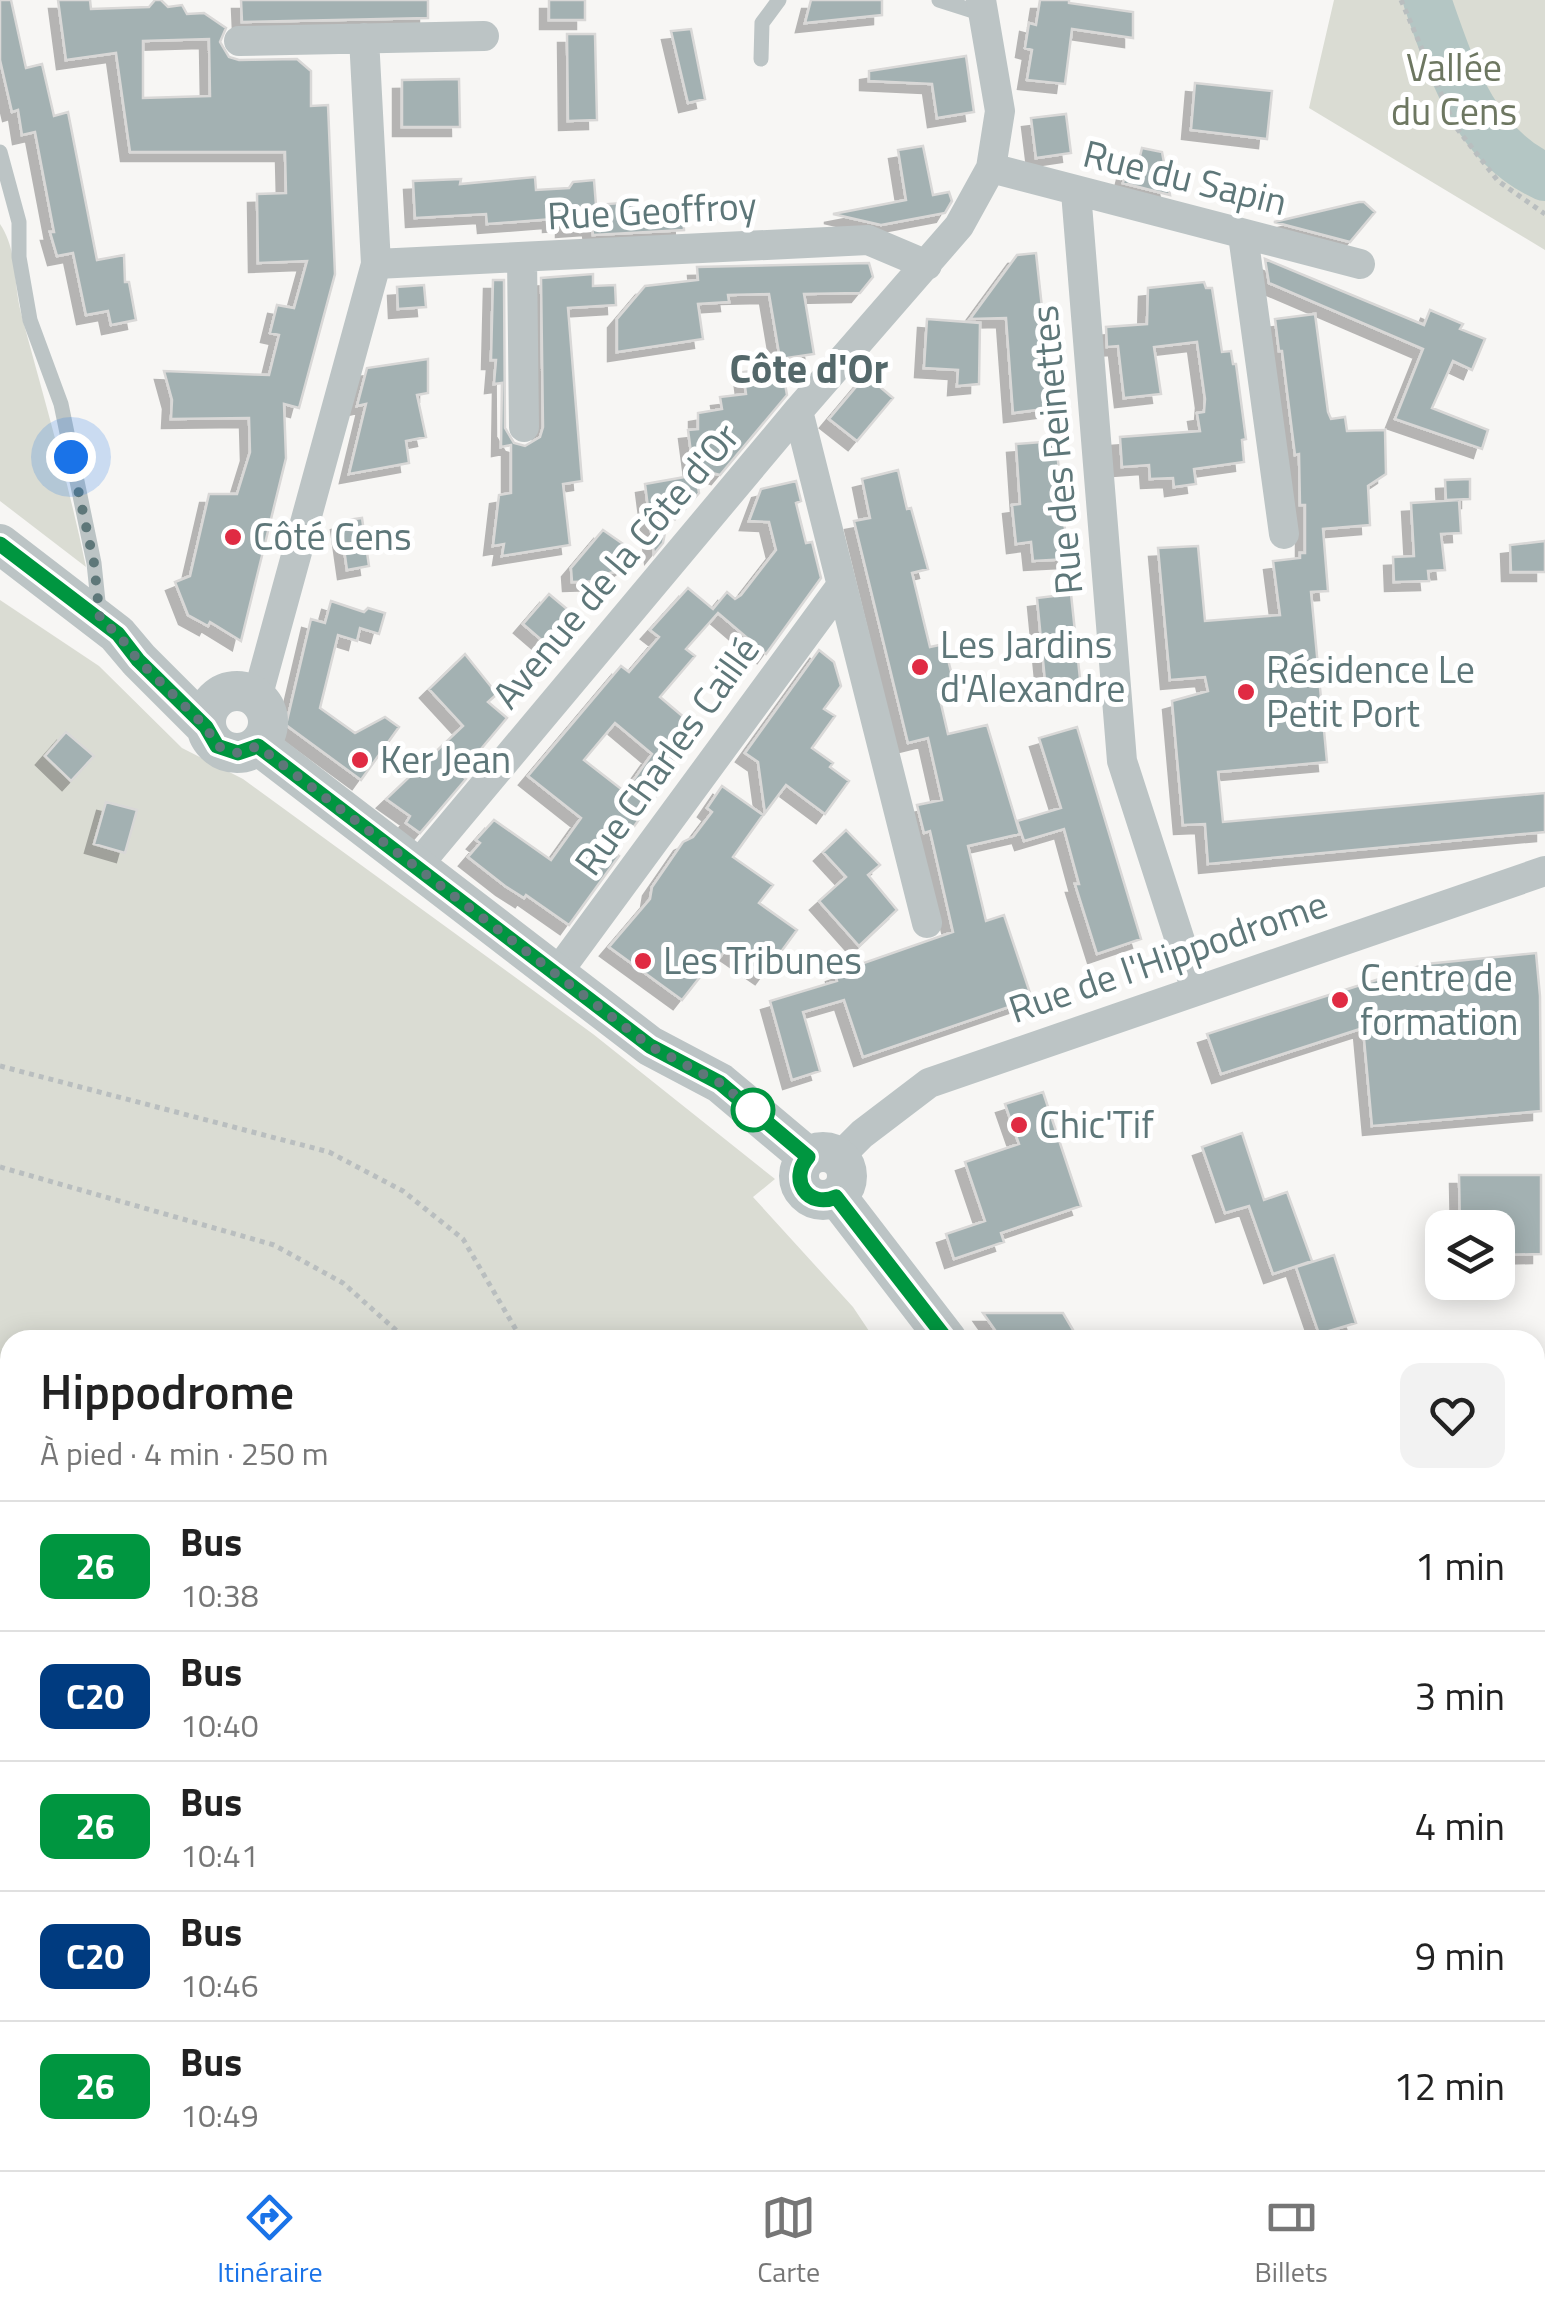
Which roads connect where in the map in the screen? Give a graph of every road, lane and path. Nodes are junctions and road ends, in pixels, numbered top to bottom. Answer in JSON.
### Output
{"nodes":[{"id":1,"x":779,"y":0,"type":"edge"},
{"id":2,"x":939,"y":0,"type":"edge"},
{"id":3,"x":1401,"y":0,"type":"edge"},
{"id":4,"x":982,"y":7,"type":"edge"},
{"id":5,"x":484,"y":36,"type":"dead end"},
{"id":6,"x":364,"y":38,"type":"junction"},
{"id":7,"x":239,"y":41,"type":"dead end"},
{"id":8,"x":761,"y":59,"type":"dead end"},
{"id":9,"x":0,"y":152,"type":"edge"},
{"id":10,"x":991,"y":168,"type":"junction"},
{"id":11,"x":1076,"y":192,"type":"junction"},
{"id":12,"x":1545,"y":214,"type":"edge"},
{"id":13,"x":1243,"y":235,"type":"junction"},
{"id":14,"x":522,"y":257,"type":"junction"},
{"id":15,"x":376,"y":264,"type":"junction"},
{"id":16,"x":1360,"y":264,"type":"dead end"},
{"id":17,"x":927,"y":265,"type":"junction"},
{"id":18,"x":798,"y":412,"type":"junction"},
{"id":19,"x":524,"y":427,"type":"dead end"},
{"id":20,"x":1284,"y":534,"type":"dead end"},
{"id":21,"x":0,"y":544,"type":"edge"},
{"id":22,"x":842,"y":586,"type":"junction"},
{"id":23,"x":109,"y":627,"type":"junction"},
{"id":24,"x":228,"y":707,"type":"junction"},
{"id":25,"x":258,"y":746,"type":"junction"},
{"id":26,"x":417,"y":866,"type":"junction"},
{"id":27,"x":1545,"y":871,"type":"edge"},
{"id":28,"x":927,"y":923,"type":"dead end"},
{"id":29,"x":557,"y":973,"type":"junction"},
{"id":30,"x":1196,"y":990,"type":"junction"},
{"id":31,"x":0,"y":1066,"type":"edge"},
{"id":32,"x":0,"y":1167,"type":"edge"},
{"id":33,"x":828,"y":1170,"type":"junction"},
{"id":34,"x":396,"y":1330,"type":"edge"},
{"id":35,"x":516,"y":1330,"type":"edge"},
{"id":36,"x":940,"y":1330,"type":"edge"}],
"edges":[{"from":1,"to":8,"type":"lane"},
{"from":2,"to":4,"type":"lane"},
{"from":3,"to":12,"type":"path"},
{"from":4,"to":10,"type":"street","name":"Avenue de la Côte d'Or"},
{"from":5,"to":6,"type":"street"},
{"from":6,"to":7,"type":"street"},
{"from":6,"to":15,"type":"street"},
{"from":9,"to":23,"type":"lane"},
{"from":10,"to":11,"type":"street","name":"Rue du Sapin"},
{"from":10,"to":17,"type":"street","name":"Avenue de la Côte d'Or"},
{"from":11,"to":13,"type":"street","name":"Rue du Sapin"},
{"from":11,"to":30,"type":"street","name":"Rue des Reinettes"},
{"from":13,"to":16,"type":"street","name":"Rue du Sapin"},
{"from":13,"to":20,"type":"street"},
{"from":14,"to":15,"type":"street","name":"Rue Geoffroy"},
{"from":14,"to":17,"type":"street","name":"Rue Geoffroy"},
{"from":14,"to":19,"type":"street"},
{"from":15,"to":24,"type":"street"},
{"from":17,"to":18,"type":"street","name":"Avenue de la Côte d'Or"},
{"from":18,"to":22,"type":"street"},
{"from":18,"to":26,"type":"street","name":"Avenue de la Côte d'Or"},
{"from":21,"to":23,"type":"street"},
{"from":22,"to":28,"type":"street"},
{"from":22,"to":29,"type":"street","name":"Rue Charles Caillé"},
{"from":23,"to":24,"type":"street"},
{"from":24,"to":25,"type":"street"},
{"from":24,"to":25,"type":"street"},
{"from":25,"to":26,"type":"street"},
{"from":26,"to":29,"type":"street"},
{"from":27,"to":30,"type":"street","name":"Rue de l'Hippodrome"},
{"from":29,"to":33,"type":"street"},
{"from":30,"to":33,"type":"street","name":"Rue de l'Hippodrome"},
{"from":31,"to":35,"type":"path"},
{"from":32,"to":34,"type":"path"},
{"from":33,"to":36,"type":"street"}]}
